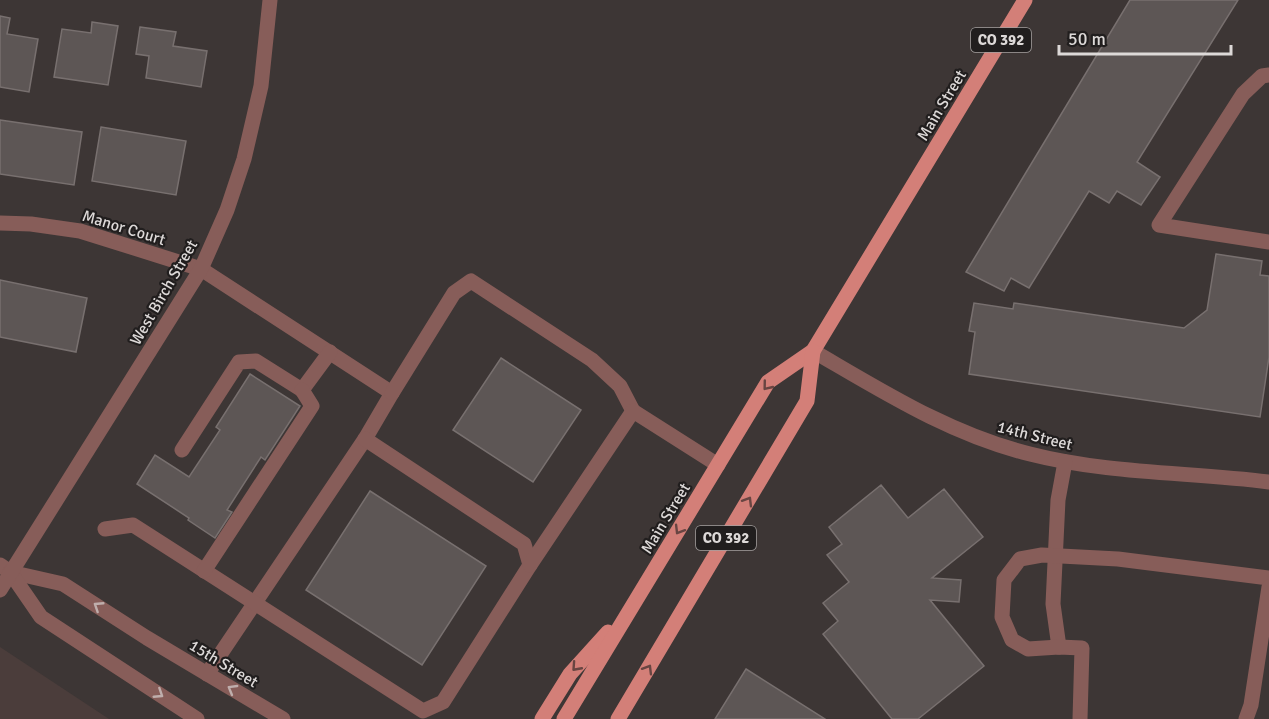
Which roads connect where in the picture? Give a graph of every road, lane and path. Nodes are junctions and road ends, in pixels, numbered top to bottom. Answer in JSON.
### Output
{"nodes":[{"id":1,"x":270,"y":0,"type":"edge"},
{"id":2,"x":1024,"y":0,"type":"edge"},
{"id":3,"x":1269,"y":75,"type":"edge"},
{"id":4,"x":0,"y":223,"type":"edge"},
{"id":5,"x":1269,"y":242,"type":"edge"},
{"id":6,"x":201,"y":269,"type":"junction"},
{"id":7,"x":813,"y":351,"type":"junction"},
{"id":8,"x":330,"y":352,"type":"junction"},
{"id":9,"x":302,"y":390,"type":"junction"},
{"id":10,"x":393,"y":393,"type":"junction"},
{"id":11,"x":633,"y":411,"type":"junction"},
{"id":12,"x":364,"y":439,"type":"junction"},
{"id":13,"x":182,"y":450,"type":"dead end"},
{"id":14,"x":1065,"y":462,"type":"junction"},
{"id":15,"x":718,"y":465,"type":"junction"},
{"id":16,"x":1269,"y":482,"type":"edge"},
{"id":17,"x":105,"y":528,"type":"dead end"},
{"id":18,"x":1056,"y":555,"type":"junction"},
{"id":19,"x":530,"y":565,"type":"junction"},
{"id":20,"x":5,"y":568,"type":"edge"},
{"id":21,"x":204,"y":571,"type":"junction"},
{"id":22,"x":1269,"y":578,"type":"edge"},
{"id":23,"x":1269,"y":587,"type":"edge"},
{"id":24,"x":0,"y":590,"type":"edge"},
{"id":25,"x":254,"y":603,"type":"junction"},
{"id":26,"x":630,"y":608,"type":"junction"},
{"id":27,"x":1059,"y":647,"type":"junction"},
{"id":28,"x":207,"y":674,"type":"junction"},
{"id":29,"x":197,"y":719,"type":"edge"},
{"id":30,"x":283,"y":719,"type":"edge"},
{"id":31,"x":542,"y":719,"type":"edge"},
{"id":32,"x":564,"y":719,"type":"edge"},
{"id":33,"x":618,"y":719,"type":"edge"},
{"id":34,"x":1080,"y":719,"type":"edge"},
{"id":35,"x":1246,"y":719,"type":"edge"}],
"edges":[{"from":1,"to":6,"type":"street","name":"West Birch Street"},
{"from":2,"to":7,"type":"main road","name":"Main Street","number":"CO 392"},
{"from":3,"to":5,"type":"street"},
{"from":4,"to":6,"type":"street","name":"Manor Court"},
{"from":6,"to":8,"type":"street","name":"Manor Court"},
{"from":6,"to":20,"type":"street","name":"West Birch Street"},
{"from":7,"to":14,"type":"street","name":"14th Street"},
{"from":7,"to":15,"type":"main road","name":"Main Street","number":"CO 392","one_way":true},
{"from":33,"to":7,"type":"main road","name":"Main Street","number":"CO 392","one_way":true},
{"from":8,"to":9,"type":"street"},
{"from":8,"to":10,"type":"street","name":"Manor Court"},
{"from":9,"to":13,"type":"street"},
{"from":9,"to":21,"type":"street"},
{"from":10,"to":11,"type":"street"},
{"from":10,"to":12,"type":"street"},
{"from":11,"to":15,"type":"street"},
{"from":11,"to":19,"type":"street"},
{"from":12,"to":19,"type":"street"},
{"from":12,"to":25,"type":"street"},
{"from":14,"to":16,"type":"street","name":"14th Street"},
{"from":14,"to":18,"type":"street"},
{"from":15,"to":26,"type":"main road","name":"Main Street","number":"CO 392","one_way":true},
{"from":17,"to":21,"type":"street"},
{"from":18,"to":22,"type":"street"},
{"from":18,"to":27,"type":"street"},
{"from":18,"to":27,"type":"street"},
{"from":19,"to":25,"type":"street"},
{"from":20,"to":24,"type":"street","name":"West Birch Street"},
{"from":28,"to":20,"type":"street","name":"15th Street","one_way":true},
{"from":20,"to":29,"type":"street","one_way":true},
{"from":21,"to":25,"type":"street"},
{"from":23,"to":35,"type":"street"},
{"from":25,"to":28,"type":"street"},
{"from":26,"to":31,"type":"main road","one_way":true},
{"from":26,"to":32,"type":"main road","name":"Main Street","number":"CO 392"},
{"from":27,"to":34,"type":"street"},
{"from":30,"to":28,"type":"street","name":"15th Street","one_way":true}]}
